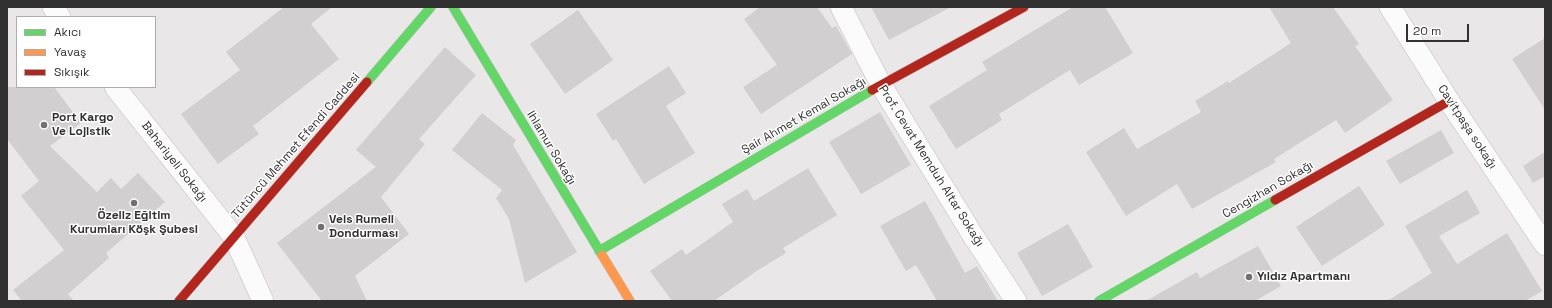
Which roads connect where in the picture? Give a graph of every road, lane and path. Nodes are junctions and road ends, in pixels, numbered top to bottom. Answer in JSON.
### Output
{"nodes":[{"id":1,"x":52,"y":7,"type":"edge"},
{"id":2,"x":431,"y":7,"type":"edge"},
{"id":3,"x":453,"y":7,"type":"edge"},
{"id":4,"x":841,"y":7,"type":"edge"},
{"id":5,"x":1024,"y":7,"type":"edge"},
{"id":6,"x":1390,"y":7,"type":"edge"},
{"id":7,"x":59,"y":16,"type":"edge"},
{"id":8,"x":881,"y":85,"type":"junction"},
{"id":9,"x":116,"y":88,"type":"edge"},
{"id":10,"x":1449,"y":101,"type":"junction"},
{"id":11,"x":234,"y":237,"type":"junction"},
{"id":12,"x":1545,"y":245,"type":"edge"},
{"id":13,"x":599,"y":251,"type":"junction"},
{"id":14,"x":179,"y":301,"type":"edge"},
{"id":15,"x":263,"y":301,"type":"edge"},
{"id":16,"x":630,"y":301,"type":"edge"},
{"id":17,"x":1016,"y":301,"type":"edge"},
{"id":18,"x":1099,"y":301,"type":"edge"}],
"edges":[{"from":1,"to":7,"type":"street"},
{"from":2,"to":11,"type":"street","name":"Tütüncü Mehmet Efendi Caddesi"},
{"from":3,"to":13,"type":"street","name":"Ihlamur Sokağı"},
{"from":4,"to":8,"type":"street","name":"Prof. Cevat Memduh Altar Sokağı"},
{"from":5,"to":8,"type":"street","name":"Şair Ahmet Kemal Sokağı"},
{"from":6,"to":10,"type":"street","name":"Cavitpaşa sokağı"},
{"from":8,"to":13,"type":"street","name":"Şair Ahmet Kemal Sokağı"},
{"from":8,"to":17,"type":"street","name":"Prof. Cevat Memduh Altar Sokağı"},
{"from":9,"to":11,"type":"street","name":"Bahariyeli Sokağı"},
{"from":10,"to":12,"type":"street","name":"Cavitpaşa sokağı"},
{"from":10,"to":18,"type":"street","name":"Cengizhan Sokağı"},
{"from":11,"to":14,"type":"street","name":"Tütüncü Mehmet Efendi Caddesi"},
{"from":11,"to":15,"type":"street","name":"Bahariyeli Sokağı"},
{"from":13,"to":16,"type":"street","name":"Ihlamur Sokağı"}]}
